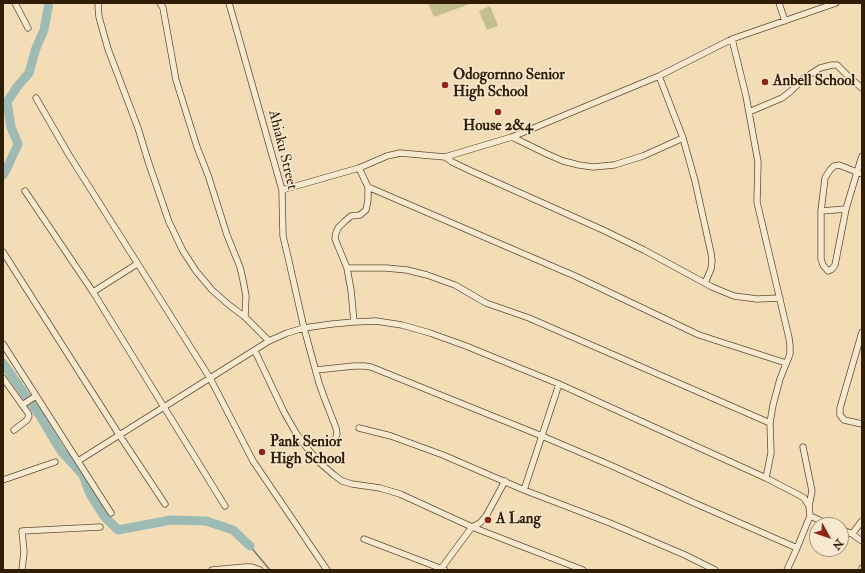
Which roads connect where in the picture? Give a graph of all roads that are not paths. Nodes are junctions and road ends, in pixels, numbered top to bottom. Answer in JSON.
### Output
{"nodes":[{"id":1,"x":15,"y":3,"type":"edge"},
{"id":2,"x":99,"y":3,"type":"edge"},
{"id":3,"x":160,"y":3,"type":"edge"},
{"id":4,"x":229,"y":3,"type":"edge"},
{"id":5,"x":779,"y":3,"type":"edge"},
{"id":6,"x":833,"y":3,"type":"edge"},
{"id":7,"x":785,"y":20,"type":"junction"},
{"id":8,"x":28,"y":28,"type":"dead end"},
{"id":9,"x":732,"y":40,"type":"junction"},
{"id":10,"x":659,"y":76,"type":"junction"},
{"id":11,"x":862,"y":88,"type":"edge"},
{"id":12,"x":36,"y":98,"type":"dead end"},
{"id":13,"x":749,"y":112,"type":"junction"},
{"id":14,"x":512,"y":137,"type":"junction"},
{"id":15,"x":683,"y":138,"type":"junction"},
{"id":16,"x":862,"y":156,"type":"edge"},
{"id":17,"x":445,"y":157,"type":"junction"},
{"id":18,"x":359,"y":168,"type":"junction"},
{"id":19,"x":860,"y":173,"type":"edge"},
{"id":20,"x":368,"y":187,"type":"junction"},
{"id":21,"x":282,"y":190,"type":"junction"},
{"id":22,"x":25,"y":191,"type":"dead end"},
{"id":23,"x":846,"y":209,"type":"junction"},
{"id":24,"x":821,"y":211,"type":"junction"},
{"id":25,"x":3,"y":252,"type":"edge"},
{"id":26,"x":137,"y":264,"type":"junction"},
{"id":27,"x":347,"y":268,"type":"junction"},
{"id":28,"x":705,"y":283,"type":"junction"},
{"id":29,"x":93,"y":292,"type":"junction"},
{"id":30,"x":780,"y":298,"type":"junction"},
{"id":31,"x":245,"y":317,"type":"junction"},
{"id":32,"x":354,"y":322,"type":"junction"},
{"id":33,"x":304,"y":328,"type":"junction"},
{"id":34,"x":862,"y":332,"type":"edge"},
{"id":35,"x":269,"y":341,"type":"junction"},
{"id":36,"x":3,"y":344,"type":"edge"},
{"id":37,"x":255,"y":350,"type":"junction"},
{"id":38,"x":786,"y":363,"type":"junction"},
{"id":39,"x":316,"y":370,"type":"junction"},
{"id":40,"x":3,"y":378,"type":"edge"},
{"id":41,"x":210,"y":378,"type":"junction"},
{"id":42,"x":559,"y":384,"type":"junction"},
{"id":43,"x":35,"y":397,"type":"junction"},
{"id":44,"x":24,"y":404,"type":"junction"},
{"id":45,"x":164,"y":408,"type":"junction"},
{"id":46,"x":770,"y":423,"type":"junction"},
{"id":47,"x":862,"y":424,"type":"edge"},
{"id":48,"x":359,"y":428,"type":"dead end"},
{"id":49,"x":14,"y":430,"type":"dead end"},
{"id":50,"x":120,"y":436,"type":"junction"},
{"id":51,"x":542,"y":436,"type":"junction"},
{"id":52,"x":336,"y":440,"type":"dead end"},
{"id":53,"x":804,"y":447,"type":"dead end"},
{"id":54,"x":78,"y":461,"type":"junction"},
{"id":55,"x":55,"y":462,"type":"dead end"},
{"id":56,"x":766,"y":478,"type":"junction"},
{"id":57,"x":3,"y":480,"type":"edge"},
{"id":58,"x":505,"y":481,"type":"junction"},
{"id":59,"x":524,"y":490,"type":"junction"},
{"id":60,"x":165,"y":504,"type":"dead end"},
{"id":61,"x":225,"y":506,"type":"dead end"},
{"id":62,"x":809,"y":506,"type":"junction"},
{"id":63,"x":111,"y":512,"type":"dead end"},
{"id":64,"x":810,"y":516,"type":"joint"},
{"id":65,"x":862,"y":521,"type":"edge"},
{"id":66,"x":100,"y":527,"type":"dead end"},
{"id":67,"x":472,"y":527,"type":"junction"},
{"id":68,"x":849,"y":533,"type":"edge"},
{"id":69,"x":852,"y":534,"type":"junction"},
{"id":70,"x":364,"y":539,"type":"dead end"},
{"id":71,"x":862,"y":541,"type":"edge"},
{"id":72,"x":798,"y":548,"type":"junction"},
{"id":73,"x":442,"y":569,"type":"edge"},
{"id":74,"x":22,"y":570,"type":"edge"},
{"id":75,"x":212,"y":570,"type":"edge"},
{"id":76,"x":260,"y":570,"type":"edge"},
{"id":77,"x":327,"y":570,"type":"edge"},
{"id":78,"x":583,"y":570,"type":"edge"},
{"id":79,"x":715,"y":570,"type":"edge"},
{"id":80,"x":787,"y":570,"type":"edge"}],
"edges":[{"from":1,"to":8,"type":"street"},
{"from":2,"to":31,"type":"street"},
{"from":3,"to":31,"type":"street"},
{"from":4,"to":21,"type":"street","name":"Ahiaku Street"},
{"from":5,"to":7,"type":"street"},
{"from":6,"to":7,"type":"street"},
{"from":7,"to":9,"type":"street"},
{"from":9,"to":10,"type":"street"},
{"from":9,"to":13,"type":"street"},
{"from":10,"to":14,"type":"street"},
{"from":10,"to":15,"type":"street"},
{"from":11,"to":13,"type":"street"},
{"from":12,"to":26,"type":"street"},
{"from":13,"to":30,"type":"street"},
{"from":14,"to":15,"type":"street"},
{"from":14,"to":17,"type":"street"},
{"from":15,"to":28,"type":"street"},
{"from":16,"to":19,"type":"street"},
{"from":17,"to":18,"type":"street"},
{"from":17,"to":28,"type":"street"},
{"from":18,"to":20,"type":"street"},
{"from":18,"to":21,"type":"street"},
{"from":19,"to":23,"type":"street"},
{"from":19,"to":24,"type":"street"},
{"from":20,"to":27,"type":"street"},
{"from":20,"to":38,"type":"street"},
{"from":21,"to":33,"type":"street","name":"Ahiaku Street"},
{"from":22,"to":29,"type":"street"},
{"from":23,"to":24,"type":"street"},
{"from":23,"to":24,"type":"street"},
{"from":25,"to":50,"type":"street"},
{"from":26,"to":29,"type":"street"},
{"from":26,"to":41,"type":"street"},
{"from":27,"to":32,"type":"street"},
{"from":27,"to":46,"type":"street"},
{"from":28,"to":30,"type":"street"},
{"from":29,"to":45,"type":"street"},
{"from":30,"to":38,"type":"street"},
{"from":31,"to":35,"type":"street"},
{"from":32,"to":33,"type":"street"},
{"from":32,"to":42,"type":"street"},
{"from":33,"to":35,"type":"street"},
{"from":33,"to":39,"type":"street","name":"Ahiaku Street"},
{"from":34,"to":47,"type":"street"},
{"from":35,"to":37,"type":"street"},
{"from":36,"to":43,"type":"street"},
{"from":37,"to":41,"type":"street"},
{"from":37,"to":67,"type":"street"},
{"from":38,"to":46,"type":"street"},
{"from":39,"to":51,"type":"street"},
{"from":39,"to":52,"type":"street","name":"Ahiaku Street"},
{"from":40,"to":44,"type":"street"},
{"from":41,"to":45,"type":"street"},
{"from":41,"to":77,"type":"street"},
{"from":42,"to":51,"type":"street"},
{"from":42,"to":56,"type":"street"},
{"from":43,"to":44,"type":"street"},
{"from":43,"to":54,"type":"street"},
{"from":44,"to":49,"type":"street"},
{"from":45,"to":50,"type":"street"},
{"from":45,"to":61,"type":"street"},
{"from":46,"to":56,"type":"street"},
{"from":48,"to":58,"type":"street"},
{"from":50,"to":54,"type":"street"},
{"from":50,"to":60,"type":"street"},
{"from":51,"to":59,"type":"street"},
{"from":51,"to":72,"type":"street"},
{"from":53,"to":62,"type":"street"},
{"from":54,"to":63,"type":"street"},
{"from":55,"to":57,"type":"street"},
{"from":56,"to":62,"type":"street"},
{"from":58,"to":59,"type":"street"},
{"from":58,"to":67,"type":"street"},
{"from":59,"to":79,"type":"street"},
{"from":62,"to":64,"type":"street"},
{"from":64,"to":72,"type":"street"},
{"from":65,"to":69,"type":"street"},
{"from":66,"to":74,"type":"street"},
{"from":67,"to":73,"type":"street"},
{"from":67,"to":78,"type":"street"},
{"from":68,"to":69,"type":"street"},
{"from":69,"to":71,"type":"street"},
{"from":70,"to":73,"type":"street"},
{"from":72,"to":80,"type":"street"},
{"from":75,"to":76,"type":"street"}]}
